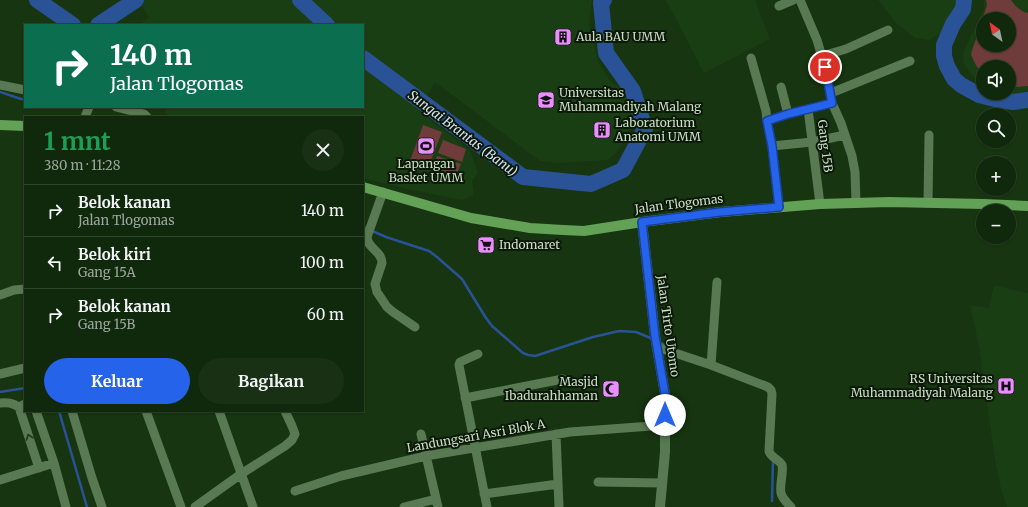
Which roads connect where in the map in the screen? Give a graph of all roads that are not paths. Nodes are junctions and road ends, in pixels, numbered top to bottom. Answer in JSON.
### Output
{"nodes":[{"id":1,"x":793,"y":0,"type":"edge"},
{"id":2,"x":800,"y":0,"type":"edge"},
{"id":3,"x":779,"y":6,"type":"dead end"},
{"id":4,"x":888,"y":30,"type":"dead end"},
{"id":5,"x":822,"y":56,"type":"junction"},
{"id":6,"x":751,"y":58,"type":"dead end"},
{"id":7,"x":910,"y":61,"type":"dead end"},
{"id":8,"x":0,"y":85,"type":"edge"},
{"id":9,"x":781,"y":87,"type":"dead end"},
{"id":10,"x":24,"y":90,"type":"edge"},
{"id":11,"x":831,"y":93,"type":"junction"},
{"id":12,"x":832,"y":103,"type":"junction"},
{"id":13,"x":119,"y":108,"type":"edge"},
{"id":14,"x":808,"y":109,"type":"junction"},
{"id":15,"x":788,"y":114,"type":"junction"},
{"id":16,"x":146,"y":116,"type":"edge"},
{"id":17,"x":767,"y":121,"type":"junction"},
{"id":18,"x":0,"y":125,"type":"edge"},
{"id":19,"x":24,"y":126,"type":"edge"},
{"id":20,"x":845,"y":135,"type":"junction"},
{"id":21,"x":930,"y":135,"type":"dead end"},
{"id":22,"x":812,"y":142,"type":"junction"},
{"id":23,"x":772,"y":146,"type":"junction"},
{"id":24,"x":364,"y":186,"type":"edge"},
{"id":25,"x":383,"y":192,"type":"junction"},
{"id":26,"x":856,"y":203,"type":"junction"},
{"id":27,"x":928,"y":203,"type":"junction"},
{"id":28,"x":820,"y":204,"type":"junction"},
{"id":29,"x":1028,"y":206,"type":"edge"},
{"id":30,"x":779,"y":207,"type":"junction"},
{"id":31,"x":642,"y":222,"type":"junction"},
{"id":32,"x":717,"y":282,"type":"dead end"},
{"id":33,"x":24,"y":289,"type":"edge"},
{"id":34,"x":0,"y":295,"type":"edge"},
{"id":35,"x":415,"y":327,"type":"dead end"},
{"id":36,"x":656,"y":342,"type":"junction"},
{"id":37,"x":478,"y":354,"type":"dead end"},
{"id":38,"x":711,"y":362,"type":"junction"},
{"id":39,"x":24,"y":368,"type":"edge"},
{"id":40,"x":0,"y":374,"type":"edge"},
{"id":41,"x":563,"y":379,"type":"dead end"},
{"id":42,"x":466,"y":398,"type":"junction"},
{"id":43,"x":0,"y":403,"type":"edge"},
{"id":44,"x":22,"y":405,"type":"edge"},
{"id":45,"x":36,"y":412,"type":"edge"},
{"id":46,"x":72,"y":412,"type":"edge"},
{"id":47,"x":146,"y":412,"type":"edge"},
{"id":48,"x":219,"y":412,"type":"edge"},
{"id":49,"x":285,"y":412,"type":"edge"},
{"id":50,"x":665,"y":425,"type":"junction"},
{"id":51,"x":421,"y":434,"type":"dead end"},
{"id":52,"x":556,"y":434,"type":"junction"},
{"id":53,"x":475,"y":448,"type":"junction"},
{"id":54,"x":426,"y":456,"type":"junction"},
{"id":55,"x":54,"y":463,"type":"junction"},
{"id":56,"x":39,"y":468,"type":"junction"},
{"id":57,"x":241,"y":474,"type":"junction"},
{"id":58,"x":0,"y":480,"type":"edge"},
{"id":59,"x":598,"y":482,"type":"dead end"},
{"id":60,"x":662,"y":483,"type":"junction"},
{"id":61,"x":558,"y":484,"type":"junction"},
{"id":62,"x":295,"y":491,"type":"dead end"},
{"id":63,"x":484,"y":494,"type":"junction"},
{"id":64,"x":437,"y":503,"type":"edge"},
{"id":65,"x":66,"y":507,"type":"edge"},
{"id":66,"x":102,"y":507,"type":"edge"},
{"id":67,"x":181,"y":507,"type":"edge"},
{"id":68,"x":195,"y":507,"type":"edge"},
{"id":69,"x":253,"y":507,"type":"edge"},
{"id":70,"x":404,"y":507,"type":"edge"},
{"id":71,"x":487,"y":507,"type":"edge"},
{"id":72,"x":559,"y":507,"type":"edge"},
{"id":73,"x":660,"y":507,"type":"edge"},
{"id":74,"x":791,"y":507,"type":"edge"}],
"edges":[{"from":1,"to":3,"type":"street"},
{"from":2,"to":5,"type":"street"},
{"from":4,"to":5,"type":"street"},
{"from":5,"to":11,"type":"street"},
{"from":6,"to":17,"type":"street"},
{"from":7,"to":11,"type":"street"},
{"from":8,"to":10,"type":"street"},
{"from":9,"to":15,"type":"street"},
{"from":11,"to":12,"type":"street"},
{"from":12,"to":14,"type":"street"},
{"from":12,"to":20,"type":"street"},
{"from":13,"to":16,"type":"street"},
{"from":14,"to":15,"type":"street","name":"Gang 15B"},
{"from":14,"to":22,"type":"street","name":"Gang 15B"},
{"from":15,"to":17,"type":"street","name":"Gang 15B"},
{"from":17,"to":23,"type":"street"},
{"from":18,"to":19,"type":"main road"},
{"from":20,"to":22,"type":"street"},
{"from":20,"to":26,"type":"street"},
{"from":21,"to":27,"type":"street"},
{"from":22,"to":23,"type":"street"},
{"from":22,"to":28,"type":"street","name":"Gang 15B"},
{"from":23,"to":30,"type":"street"},
{"from":24,"to":25,"type":"main road","name":"Jalan Tlogomas"},
{"from":25,"to":31,"type":"main road","name":"Jalan Tlogomas"},
{"from":25,"to":35,"type":"street"},
{"from":26,"to":27,"type":"main road","name":"Jalan Tlogomas"},
{"from":26,"to":28,"type":"main road","name":"Jalan Tlogomas"},
{"from":27,"to":29,"type":"main road","name":"Jalan Tlogomas"},
{"from":28,"to":30,"type":"main road","name":"Jalan Tlogomas"},
{"from":30,"to":31,"type":"main road","name":"Jalan Tlogomas"},
{"from":31,"to":36,"type":"street","name":"Jalan Tirto Utomo"},
{"from":32,"to":38,"type":"street"},
{"from":33,"to":34,"type":"street"},
{"from":36,"to":38,"type":"street"},
{"from":36,"to":50,"type":"street","name":"Jalan Tirto Utomo"},
{"from":37,"to":42,"type":"street"},
{"from":38,"to":74,"type":"street"},
{"from":39,"to":40,"type":"street"},
{"from":41,"to":42,"type":"street"},
{"from":42,"to":53,"type":"street"},
{"from":43,"to":44,"type":"street"},
{"from":56,"to":44,"type":"street","one_way":true},
{"from":45,"to":55,"type":"street"},
{"from":46,"to":66,"type":"street"},
{"from":47,"to":67,"type":"street"},
{"from":48,"to":57,"type":"street"},
{"from":49,"to":57,"type":"street"},
{"from":50,"to":52,"type":"street","name":"Landungsari Asri Blok A"},
{"from":50,"to":60,"type":"street","name":"Jalan Tirto Utomo"},
{"from":51,"to":54,"type":"street"},
{"from":52,"to":53,"type":"street","name":"Landungsari Asri Blok A"},
{"from":52,"to":61,"type":"street"},
{"from":53,"to":54,"type":"street","name":"Landungsari Asri Blok A"},
{"from":53,"to":63,"type":"street"},
{"from":54,"to":62,"type":"street","name":"Landungsari Asri Blok A"},
{"from":54,"to":64,"type":"street"},
{"from":55,"to":56,"type":"street"},
{"from":55,"to":65,"type":"street"},
{"from":56,"to":58,"type":"street"},
{"from":57,"to":68,"type":"street"},
{"from":57,"to":69,"type":"street"},
{"from":59,"to":60,"type":"street"},
{"from":60,"to":73,"type":"street","name":"Jalan Tirto Utomo"},
{"from":61,"to":63,"type":"street"},
{"from":61,"to":72,"type":"street"},
{"from":63,"to":71,"type":"street"},
{"from":64,"to":70,"type":"street"}]}
